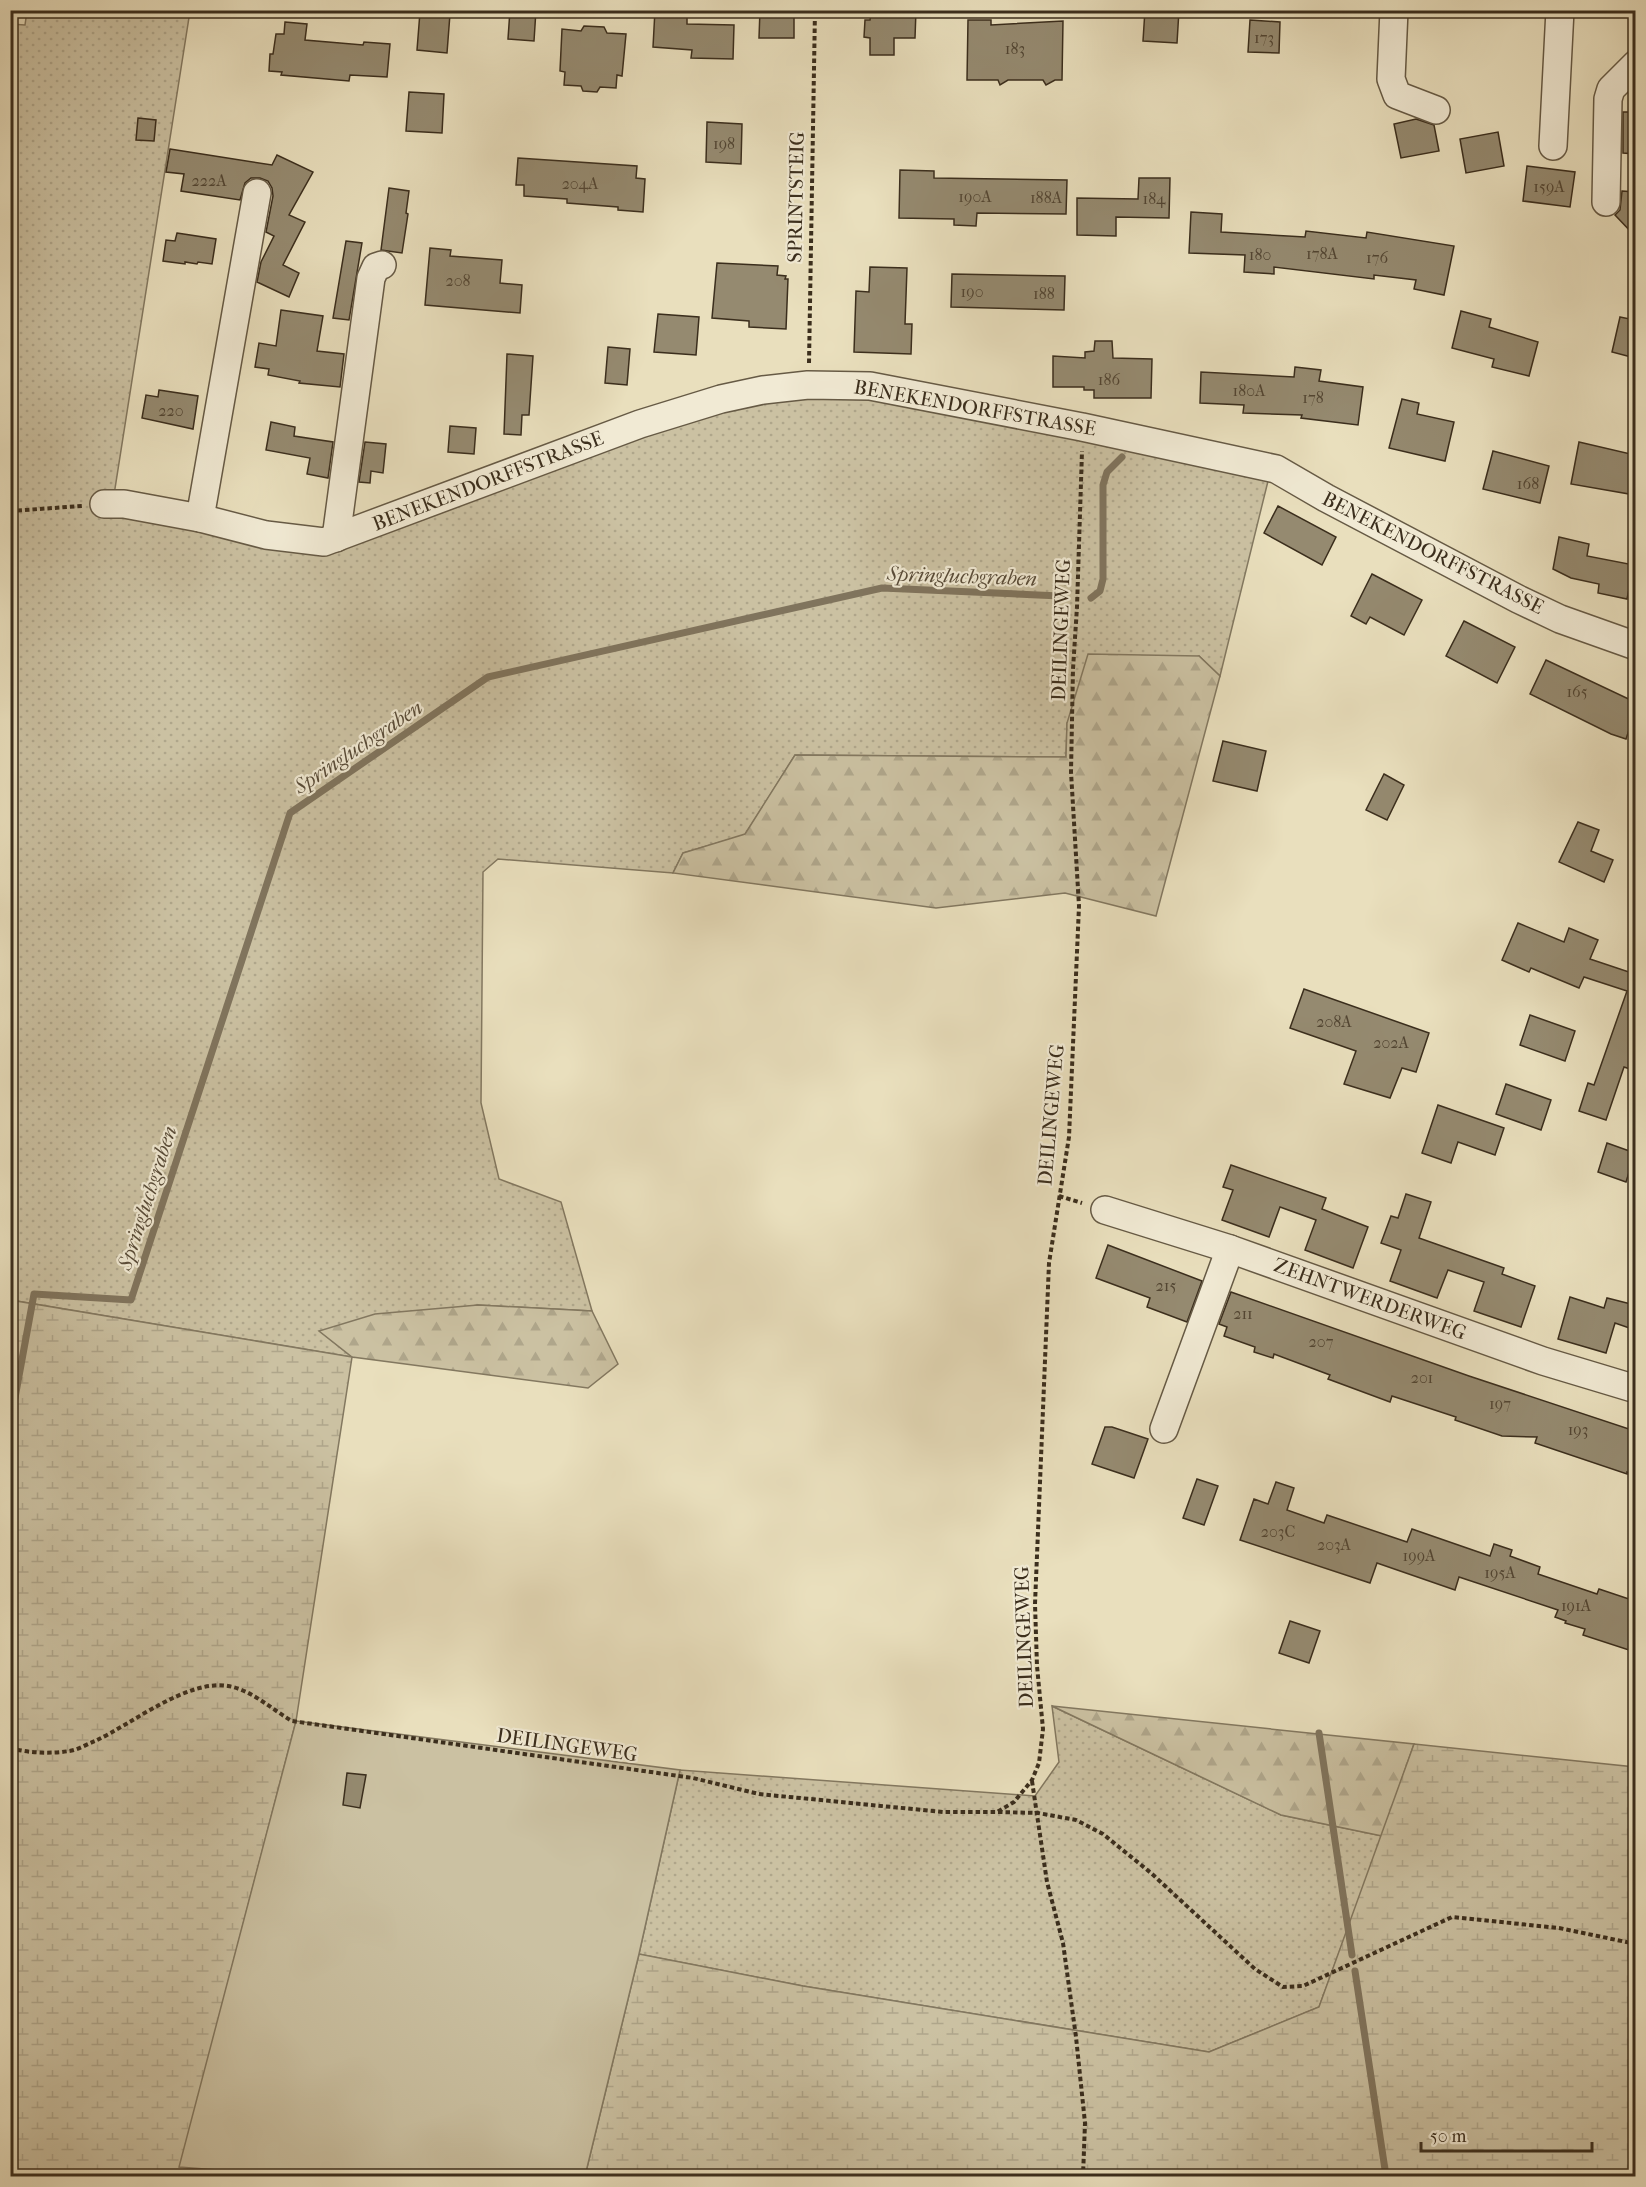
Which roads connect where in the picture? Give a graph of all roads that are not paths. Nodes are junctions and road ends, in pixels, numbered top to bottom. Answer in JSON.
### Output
{"nodes":[{"id":1,"x":1394,"y":10,"type":"edge"},
{"id":2,"x":1560,"y":10,"type":"edge"},
{"id":3,"x":1635,"y":64,"type":"edge"},
{"id":4,"x":1436,"y":110,"type":"dead end"},
{"id":5,"x":1553,"y":146,"type":"dead end"},
{"id":6,"x":257,"y":193,"type":"dead end"},
{"id":7,"x":1606,"y":202,"type":"dead end"},
{"id":8,"x":382,"y":265,"type":"dead end"},
{"id":9,"x":104,"y":504,"type":"road end"},
{"id":10,"x":200,"y":518,"type":"junction"},
{"id":11,"x":336,"y":538,"type":"junction"},
{"id":12,"x":1635,"y":645,"type":"edge"},
{"id":13,"x":1105,"y":1210,"type":"dead end"},
{"id":14,"x":1230,"y":1249,"type":"junction"},
{"id":15,"x":1635,"y":1389,"type":"edge"},
{"id":16,"x":1164,"y":1430,"type":"dead end"}],
"edges":[{"from":1,"to":4,"type":"street"},
{"from":2,"to":5,"type":"street"},
{"from":3,"to":7,"type":"street"},
{"from":6,"to":10,"type":"street"},
{"from":8,"to":11,"type":"street"},
{"from":9,"to":10,"type":"street","name":"BENEKENDORFFSTRASSE"},
{"from":10,"to":11,"type":"street","name":"BENEKENDORFFSTRASSE"},
{"from":11,"to":12,"type":"street","name":"BENEKENDORFFSTRASSE"},
{"from":13,"to":14,"type":"street","name":"ZEHNTWERDERWEG"},
{"from":14,"to":15,"type":"street","name":"ZEHNTWERDERWEG"},
{"from":14,"to":16,"type":"street"}]}
